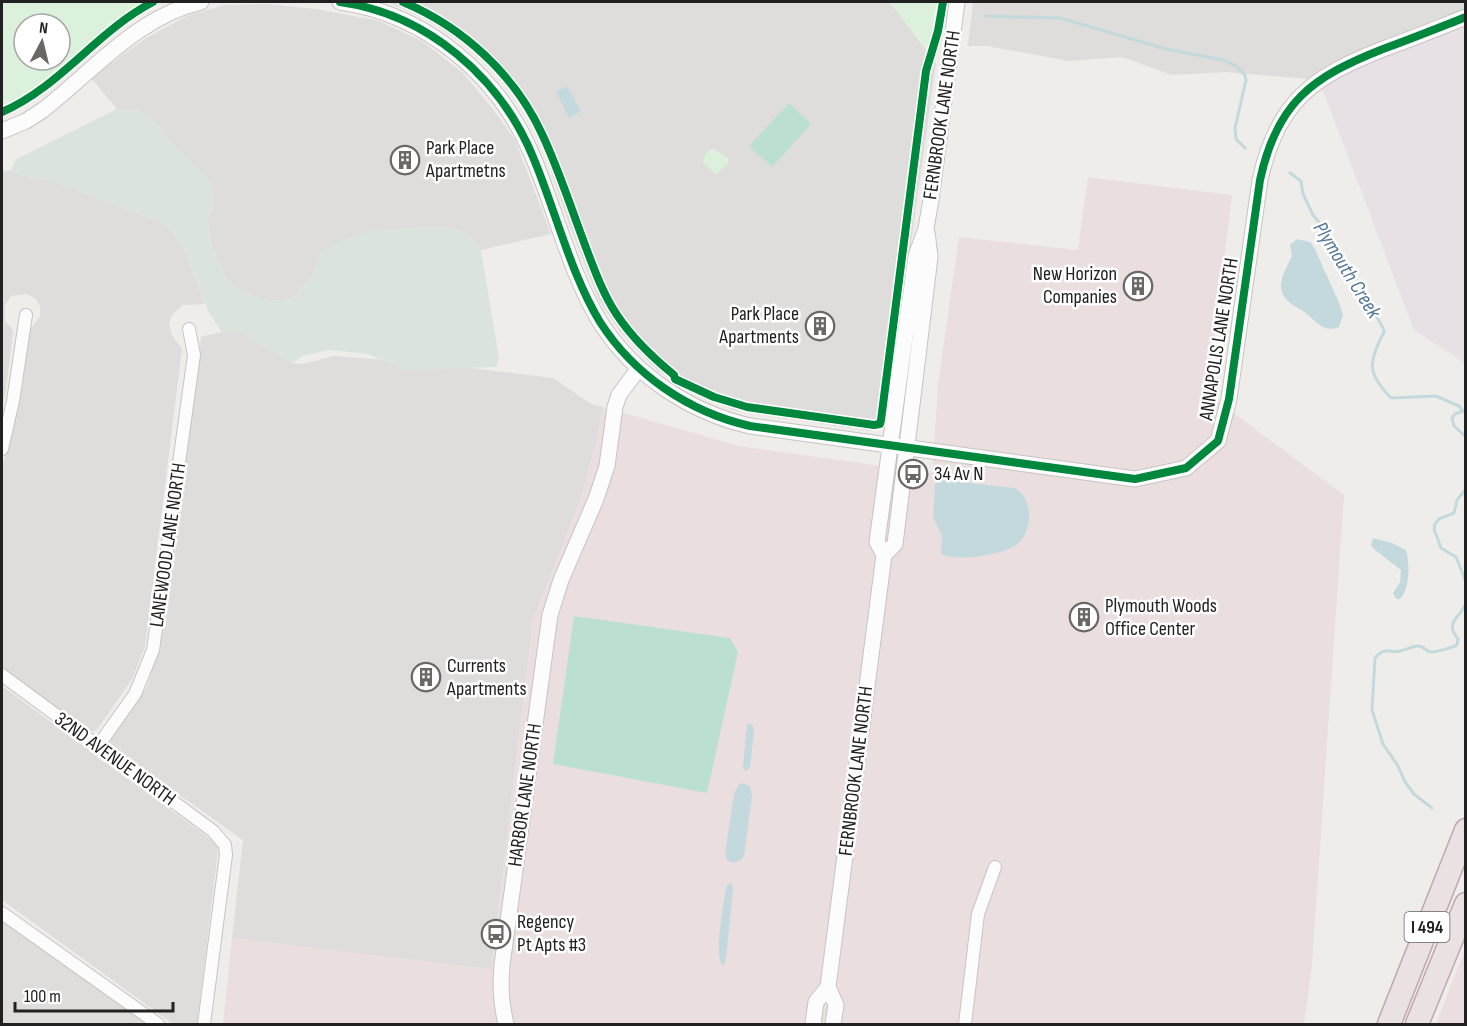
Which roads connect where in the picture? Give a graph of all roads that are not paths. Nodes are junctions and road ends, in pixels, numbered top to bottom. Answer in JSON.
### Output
{"nodes":[{"id":1,"x":201,"y":2,"type":"edge"},
{"id":2,"x":340,"y":2,"type":"edge"},
{"id":3,"x":957,"y":2,"type":"edge"},
{"id":4,"x":1466,"y":17,"type":"edge"},
{"id":5,"x":2,"y":131,"type":"edge"},
{"id":6,"x":926,"y":228,"type":"junction"},
{"id":7,"x":26,"y":315,"type":"dead end"},
{"id":8,"x":189,"y":329,"type":"dead end"},
{"id":9,"x":639,"y":368,"type":"junction"},
{"id":10,"x":889,"y":445,"type":"junction"},
{"id":11,"x":908,"y":447,"type":"junction"},
{"id":12,"x":2,"y":449,"type":"edge"},
{"id":13,"x":885,"y":555,"type":"junction"},
{"id":14,"x":2,"y":675,"type":"edge"},
{"id":15,"x":98,"y":746,"type":"junction"},
{"id":16,"x":1466,"y":830,"type":"edge"},
{"id":17,"x":995,"y":867,"type":"dead end"},
{"id":18,"x":1466,"y":904,"type":"edge"},
{"id":19,"x":2,"y":913,"type":"edge"},
{"id":20,"x":828,"y":987,"type":"junction"},
{"id":21,"x":158,"y":1024,"type":"edge"},
{"id":22,"x":204,"y":1024,"type":"edge"},
{"id":23,"x":506,"y":1024,"type":"edge"},
{"id":24,"x":813,"y":1024,"type":"edge"},
{"id":25,"x":833,"y":1024,"type":"edge"},
{"id":26,"x":965,"y":1024,"type":"edge"},
{"id":27,"x":1389,"y":1024,"type":"edge"},
{"id":28,"x":1419,"y":1024,"type":"edge"}],
"edges":[{"from":1,"to":5,"type":"street"},
{"from":2,"to":9,"type":"street","name":"ANNAPOLIS LANE NORTH"},
{"from":3,"to":6,"type":"street","name":"FERNBROOK LANE NORTH"},
{"from":4,"to":11,"type":"street","name":"ANNAPOLIS LANE NORTH"},
{"from":6,"to":10,"type":"street","name":"FERNBROOK LANE NORTH"},
{"from":6,"to":11,"type":"street","name":"FERNBROOK LANE NORTH"},
{"from":7,"to":12,"type":"street"},
{"from":8,"to":15,"type":"street","name":"LANEWOOD LANE NORTH"},
{"from":9,"to":10,"type":"street","name":"ANNAPOLIS LANE NORTH"},
{"from":9,"to":23,"type":"street","name":"HARBOR LANE NORTH"},
{"from":10,"to":11,"type":"street","name":"ANNAPOLIS LANE NORTH"},
{"from":10,"to":13,"type":"street","name":"FERNBROOK LANE NORTH"},
{"from":11,"to":13,"type":"street","name":"FERNBROOK LANE NORTH"},
{"from":13,"to":20,"type":"street","name":"FERNBROOK LANE NORTH"},
{"from":14,"to":15,"type":"street","name":"32ND AVENUE NORTH"},
{"from":15,"to":22,"type":"street","name":"32ND AVENUE NORTH"},
{"from":16,"to":27,"type":"highway","number":"I 494"},
{"from":17,"to":26,"type":"street"},
{"from":18,"to":28,"type":"highway","number":"I 494"},
{"from":19,"to":21,"type":"street"},
{"from":20,"to":24,"type":"street","name":"FERNBROOK LANE NORTH"},
{"from":20,"to":25,"type":"street","name":"FERNBROOK LANE NORTH"}]}
